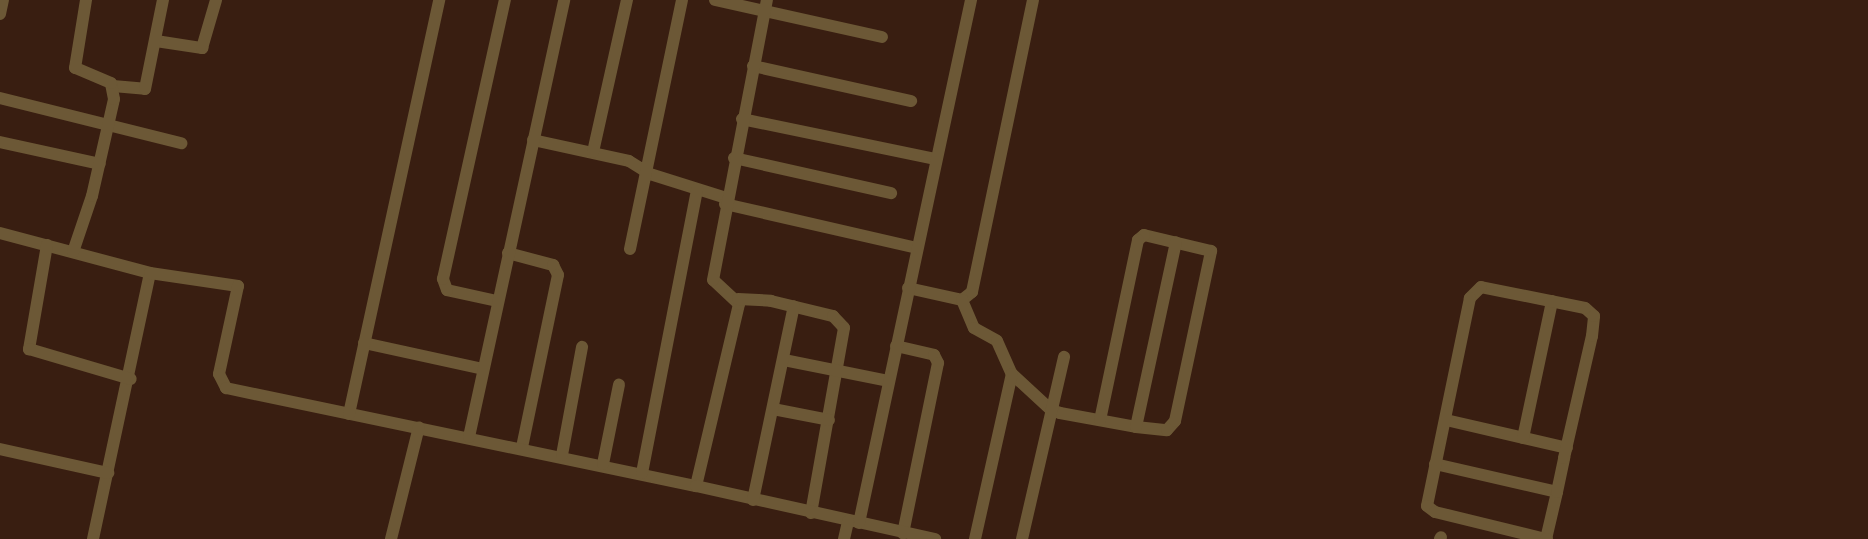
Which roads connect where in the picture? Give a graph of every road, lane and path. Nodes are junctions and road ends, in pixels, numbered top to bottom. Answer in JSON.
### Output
{"nodes":[{"id":1,"x":3,"y":0,"type":"edge"},
{"id":2,"x":86,"y":0,"type":"edge"},
{"id":3,"x":163,"y":0,"type":"edge"},
{"id":4,"x":216,"y":0,"type":"edge"},
{"id":5,"x":439,"y":0,"type":"edge"},
{"id":6,"x":505,"y":0,"type":"edge"},
{"id":7,"x":564,"y":0,"type":"edge"},
{"id":8,"x":627,"y":0,"type":"edge"},
{"id":9,"x":682,"y":0,"type":"edge"},
{"id":10,"x":715,"y":0,"type":"edge"},
{"id":11,"x":766,"y":0,"type":"edge"},
{"id":12,"x":971,"y":0,"type":"edge"},
{"id":13,"x":1033,"y":0,"type":"edge"},
{"id":14,"x":764,"y":13,"type":"junction"},
{"id":15,"x":0,"y":14,"type":"edge"},
{"id":16,"x":882,"y":37,"type":"dead end"},
{"id":17,"x":156,"y":41,"type":"junction"},
{"id":18,"x":753,"y":66,"type":"junction"},
{"id":19,"x":113,"y":86,"type":"junction"},
{"id":20,"x":0,"y":98,"type":"edge"},
{"id":21,"x":911,"y":101,"type":"dead end"},
{"id":22,"x":742,"y":119,"type":"junction"},
{"id":23,"x":109,"y":124,"type":"junction"},
{"id":24,"x":533,"y":140,"type":"junction"},
{"id":25,"x":0,"y":142,"type":"edge"},
{"id":26,"x":181,"y":143,"type":"dead end"},
{"id":27,"x":593,"y":152,"type":"junction"},
{"id":28,"x":734,"y":158,"type":"junction"},
{"id":29,"x":936,"y":159,"type":"junction"},
{"id":30,"x":100,"y":164,"type":"junction"},
{"id":31,"x":646,"y":171,"type":"junction"},
{"id":32,"x":697,"y":189,"type":"junction"},
{"id":33,"x":891,"y":193,"type":"dead end"},
{"id":34,"x":725,"y":201,"type":"junction"},
{"id":35,"x":0,"y":233,"type":"edge"},
{"id":36,"x":1176,"y":242,"type":"junction"},
{"id":37,"x":47,"y":245,"type":"junction"},
{"id":38,"x":917,"y":248,"type":"junction"},
{"id":39,"x":630,"y":249,"type":"dead end"},
{"id":40,"x":73,"y":252,"type":"junction"},
{"id":41,"x":508,"y":253,"type":"junction"},
{"id":42,"x":150,"y":273,"type":"junction"},
{"id":43,"x":908,"y":288,"type":"junction"},
{"id":44,"x":738,"y":299,"type":"junction"},
{"id":45,"x":963,"y":300,"type":"junction"},
{"id":46,"x":497,"y":301,"type":"junction"},
{"id":47,"x":1552,"y":302,"type":"junction"},
{"id":48,"x":794,"y":306,"type":"junction"},
{"id":49,"x":364,"y":343,"type":"junction"},
{"id":50,"x":896,"y":346,"type":"junction"},
{"id":51,"x":582,"y":347,"type":"dead end"},
{"id":52,"x":1064,"y":357,"type":"dead end"},
{"id":53,"x":784,"y":360,"type":"junction"},
{"id":54,"x":483,"y":369,"type":"junction"},
{"id":55,"x":838,"y":370,"type":"junction"},
{"id":56,"x":1012,"y":374,"type":"junction"},
{"id":57,"x":131,"y":379,"type":"junction"},
{"id":58,"x":888,"y":381,"type":"junction"},
{"id":59,"x":619,"y":385,"type":"dead end"},
{"id":60,"x":773,"y":409,"type":"junction"},
{"id":61,"x":1052,"y":410,"type":"junction"},
{"id":62,"x":349,"y":414,"type":"junction"},
{"id":63,"x":829,"y":420,"type":"junction"},
{"id":64,"x":1100,"y":420,"type":"junction"},
{"id":65,"x":1446,"y":420,"type":"junction"},
{"id":66,"x":419,"y":427,"type":"junction"},
{"id":67,"x":1136,"y":427,"type":"junction"},
{"id":68,"x":470,"y":437,"type":"junction"},
{"id":69,"x":1523,"y":438,"type":"junction"},
{"id":70,"x":522,"y":447,"type":"junction"},
{"id":71,"x":1567,"y":448,"type":"junction"},
{"id":72,"x":0,"y":449,"type":"edge"},
{"id":73,"x":562,"y":455,"type":"junction"},
{"id":74,"x":603,"y":464,"type":"junction"},
{"id":75,"x":1435,"y":464,"type":"junction"},
{"id":76,"x":108,"y":473,"type":"junction"},
{"id":77,"x":642,"y":473,"type":"junction"},
{"id":78,"x":696,"y":486,"type":"junction"},
{"id":79,"x":1557,"y":492,"type":"junction"},
{"id":80,"x":753,"y":500,"type":"junction"},
{"id":81,"x":811,"y":513,"type":"junction"},
{"id":82,"x":853,"y":522,"type":"junction"},
{"id":83,"x":903,"y":533,"type":"junction"},
{"id":84,"x":881,"y":534,"type":"edge"},
{"id":85,"x":93,"y":539,"type":"edge"},
{"id":86,"x":391,"y":539,"type":"edge"},
{"id":87,"x":844,"y":539,"type":"edge"},
{"id":88,"x":932,"y":539,"type":"edge"},
{"id":89,"x":975,"y":539,"type":"edge"},
{"id":90,"x":1022,"y":539,"type":"edge"},
{"id":91,"x":1547,"y":539,"type":"edge"}],
"edges":[{"from":1,"to":15,"type":"street"},
{"from":2,"to":19,"type":"street"},
{"from":3,"to":17,"type":"street"},
{"from":4,"to":17,"type":"street"},
{"from":5,"to":49,"type":"street"},
{"from":6,"to":46,"type":"street"},
{"from":7,"to":24,"type":"street"},
{"from":8,"to":27,"type":"street"},
{"from":9,"to":31,"type":"street"},
{"from":10,"to":14,"type":"street"},
{"from":11,"to":14,"type":"street"},
{"from":12,"to":29,"type":"street"},
{"from":13,"to":45,"type":"street"},
{"from":14,"to":16,"type":"street"},
{"from":14,"to":18,"type":"street"},
{"from":17,"to":19,"type":"street"},
{"from":18,"to":21,"type":"street"},
{"from":18,"to":22,"type":"street"},
{"from":19,"to":23,"type":"street"},
{"from":20,"to":23,"type":"street"},
{"from":22,"to":28,"type":"street"},
{"from":22,"to":29,"type":"street"},
{"from":23,"to":26,"type":"street"},
{"from":23,"to":30,"type":"street"},
{"from":24,"to":27,"type":"street"},
{"from":24,"to":41,"type":"street"},
{"from":25,"to":30,"type":"street"},
{"from":27,"to":31,"type":"street"},
{"from":28,"to":33,"type":"street"},
{"from":28,"to":34,"type":"street"},
{"from":29,"to":38,"type":"street"},
{"from":30,"to":40,"type":"street"},
{"from":31,"to":32,"type":"street"},
{"from":31,"to":39,"type":"street"},
{"from":32,"to":34,"type":"street"},
{"from":32,"to":77,"type":"street"},
{"from":34,"to":38,"type":"street"},
{"from":34,"to":44,"type":"street"},
{"from":35,"to":37,"type":"street"},
{"from":36,"to":64,"type":"street"},
{"from":36,"to":67,"type":"street"},
{"from":36,"to":67,"type":"street"},
{"from":37,"to":40,"type":"street"},
{"from":37,"to":57,"type":"street"},
{"from":38,"to":43,"type":"street"},
{"from":40,"to":42,"type":"street"},
{"from":41,"to":46,"type":"street"},
{"from":41,"to":70,"type":"street"},
{"from":42,"to":57,"type":"street"},
{"from":42,"to":62,"type":"street"},
{"from":43,"to":45,"type":"street"},
{"from":43,"to":50,"type":"street"},
{"from":44,"to":48,"type":"street"},
{"from":44,"to":78,"type":"street"},
{"from":45,"to":56,"type":"street"},
{"from":46,"to":54,"type":"street"},
{"from":47,"to":65,"type":"street"},
{"from":47,"to":69,"type":"street"},
{"from":47,"to":71,"type":"street"},
{"from":48,"to":53,"type":"street"},
{"from":48,"to":55,"type":"street"},
{"from":49,"to":54,"type":"street"},
{"from":49,"to":62,"type":"street"},
{"from":50,"to":58,"type":"street"},
{"from":50,"to":83,"type":"street"},
{"from":51,"to":73,"type":"street"},
{"from":52,"to":61,"type":"street"},
{"from":53,"to":55,"type":"street"},
{"from":53,"to":60,"type":"street"},
{"from":54,"to":68,"type":"street"},
{"from":55,"to":58,"type":"street"},
{"from":55,"to":63,"type":"street"},
{"from":56,"to":61,"type":"street"},
{"from":56,"to":89,"type":"street"},
{"from":57,"to":76,"type":"street"},
{"from":58,"to":82,"type":"street"},
{"from":59,"to":74,"type":"street"},
{"from":60,"to":63,"type":"street"},
{"from":60,"to":80,"type":"street"},
{"from":61,"to":64,"type":"street"},
{"from":61,"to":90,"type":"street"},
{"from":62,"to":66,"type":"street"},
{"from":63,"to":81,"type":"street"},
{"from":64,"to":67,"type":"street"},
{"from":65,"to":69,"type":"street"},
{"from":65,"to":75,"type":"street"},
{"from":66,"to":68,"type":"street"},
{"from":66,"to":86,"type":"street"},
{"from":68,"to":70,"type":"street"},
{"from":69,"to":71,"type":"street"},
{"from":70,"to":73,"type":"street"},
{"from":71,"to":79,"type":"street"},
{"from":72,"to":76,"type":"street"},
{"from":73,"to":74,"type":"street"},
{"from":74,"to":77,"type":"street"},
{"from":75,"to":79,"type":"street"},
{"from":75,"to":91,"type":"street"},
{"from":76,"to":85,"type":"street"},
{"from":77,"to":78,"type":"street"},
{"from":78,"to":80,"type":"street"},
{"from":79,"to":91,"type":"street"},
{"from":80,"to":81,"type":"street"},
{"from":81,"to":82,"type":"street"},
{"from":82,"to":84,"type":"street"},
{"from":82,"to":87,"type":"street"},
{"from":83,"to":84,"type":"street"},
{"from":83,"to":88,"type":"street"}]}
